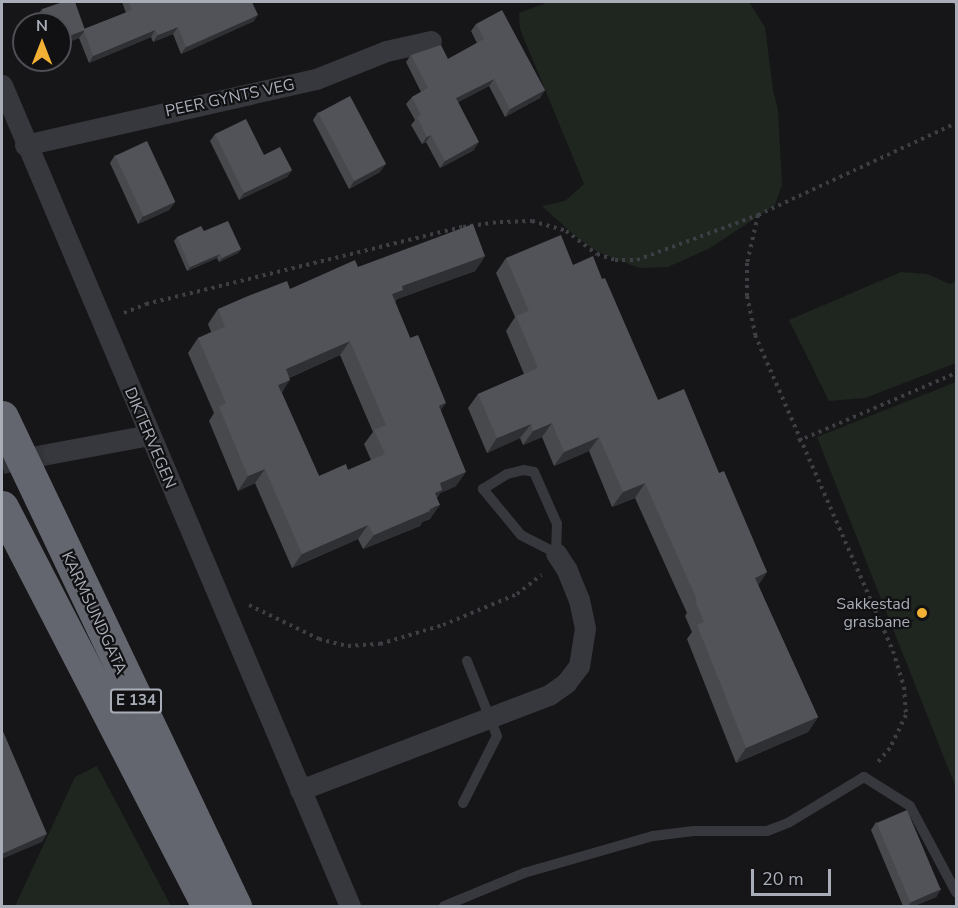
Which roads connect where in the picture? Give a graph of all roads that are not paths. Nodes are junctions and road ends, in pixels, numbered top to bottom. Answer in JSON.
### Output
{"nodes":[{"id":1,"x":431,"y":41,"type":"dead end"},
{"id":2,"x":2,"y":86,"type":"edge"},
{"id":3,"x":25,"y":145,"type":"junction"},
{"id":4,"x":2,"y":417,"type":"edge"},
{"id":5,"x":149,"y":435,"type":"junction"},
{"id":6,"x":52,"y":453,"type":"tunnel mouth"},
{"id":7,"x":2,"y":507,"type":"edge"},
{"id":8,"x":556,"y":553,"type":"junction"},
{"id":9,"x":467,"y":661,"type":"dead end"},
{"id":10,"x":490,"y":717,"type":"junction"},
{"id":11,"x":300,"y":790,"type":"junction"},
{"id":12,"x":463,"y":803,"type":"dead end"},
{"id":13,"x":957,"y":892,"type":"edge"},
{"id":14,"x":208,"y":906,"type":"edge"},
{"id":15,"x":235,"y":906,"type":"edge"},
{"id":16,"x":350,"y":906,"type":"edge"},
{"id":17,"x":444,"y":906,"type":"edge"}],
"edges":[{"from":1,"to":3,"type":"street","name":"PEER GYNTS VEG"},
{"from":2,"to":3,"type":"street","name":"DIKTERVEGEN"},
{"from":3,"to":5,"type":"street","name":"DIKTERVEGEN"},
{"from":4,"to":15,"type":"highway","name":"KARMSUNDGATA","number":"E 134"},
{"from":5,"to":6,"type":"street"},
{"from":5,"to":11,"type":"street","name":"DIKTERVEGEN"},
{"from":7,"to":14,"type":"highway","name":"KARMSUNDGATA","number":"E 134"},
{"from":8,"to":8,"type":"lane"},
{"from":8,"to":10,"type":"street"},
{"from":9,"to":10,"type":"lane"},
{"from":10,"to":11,"type":"street"},
{"from":10,"to":12,"type":"lane"},
{"from":11,"to":16,"type":"street","name":"DIKTERVEGEN"},
{"from":13,"to":17,"type":"lane"}]}
